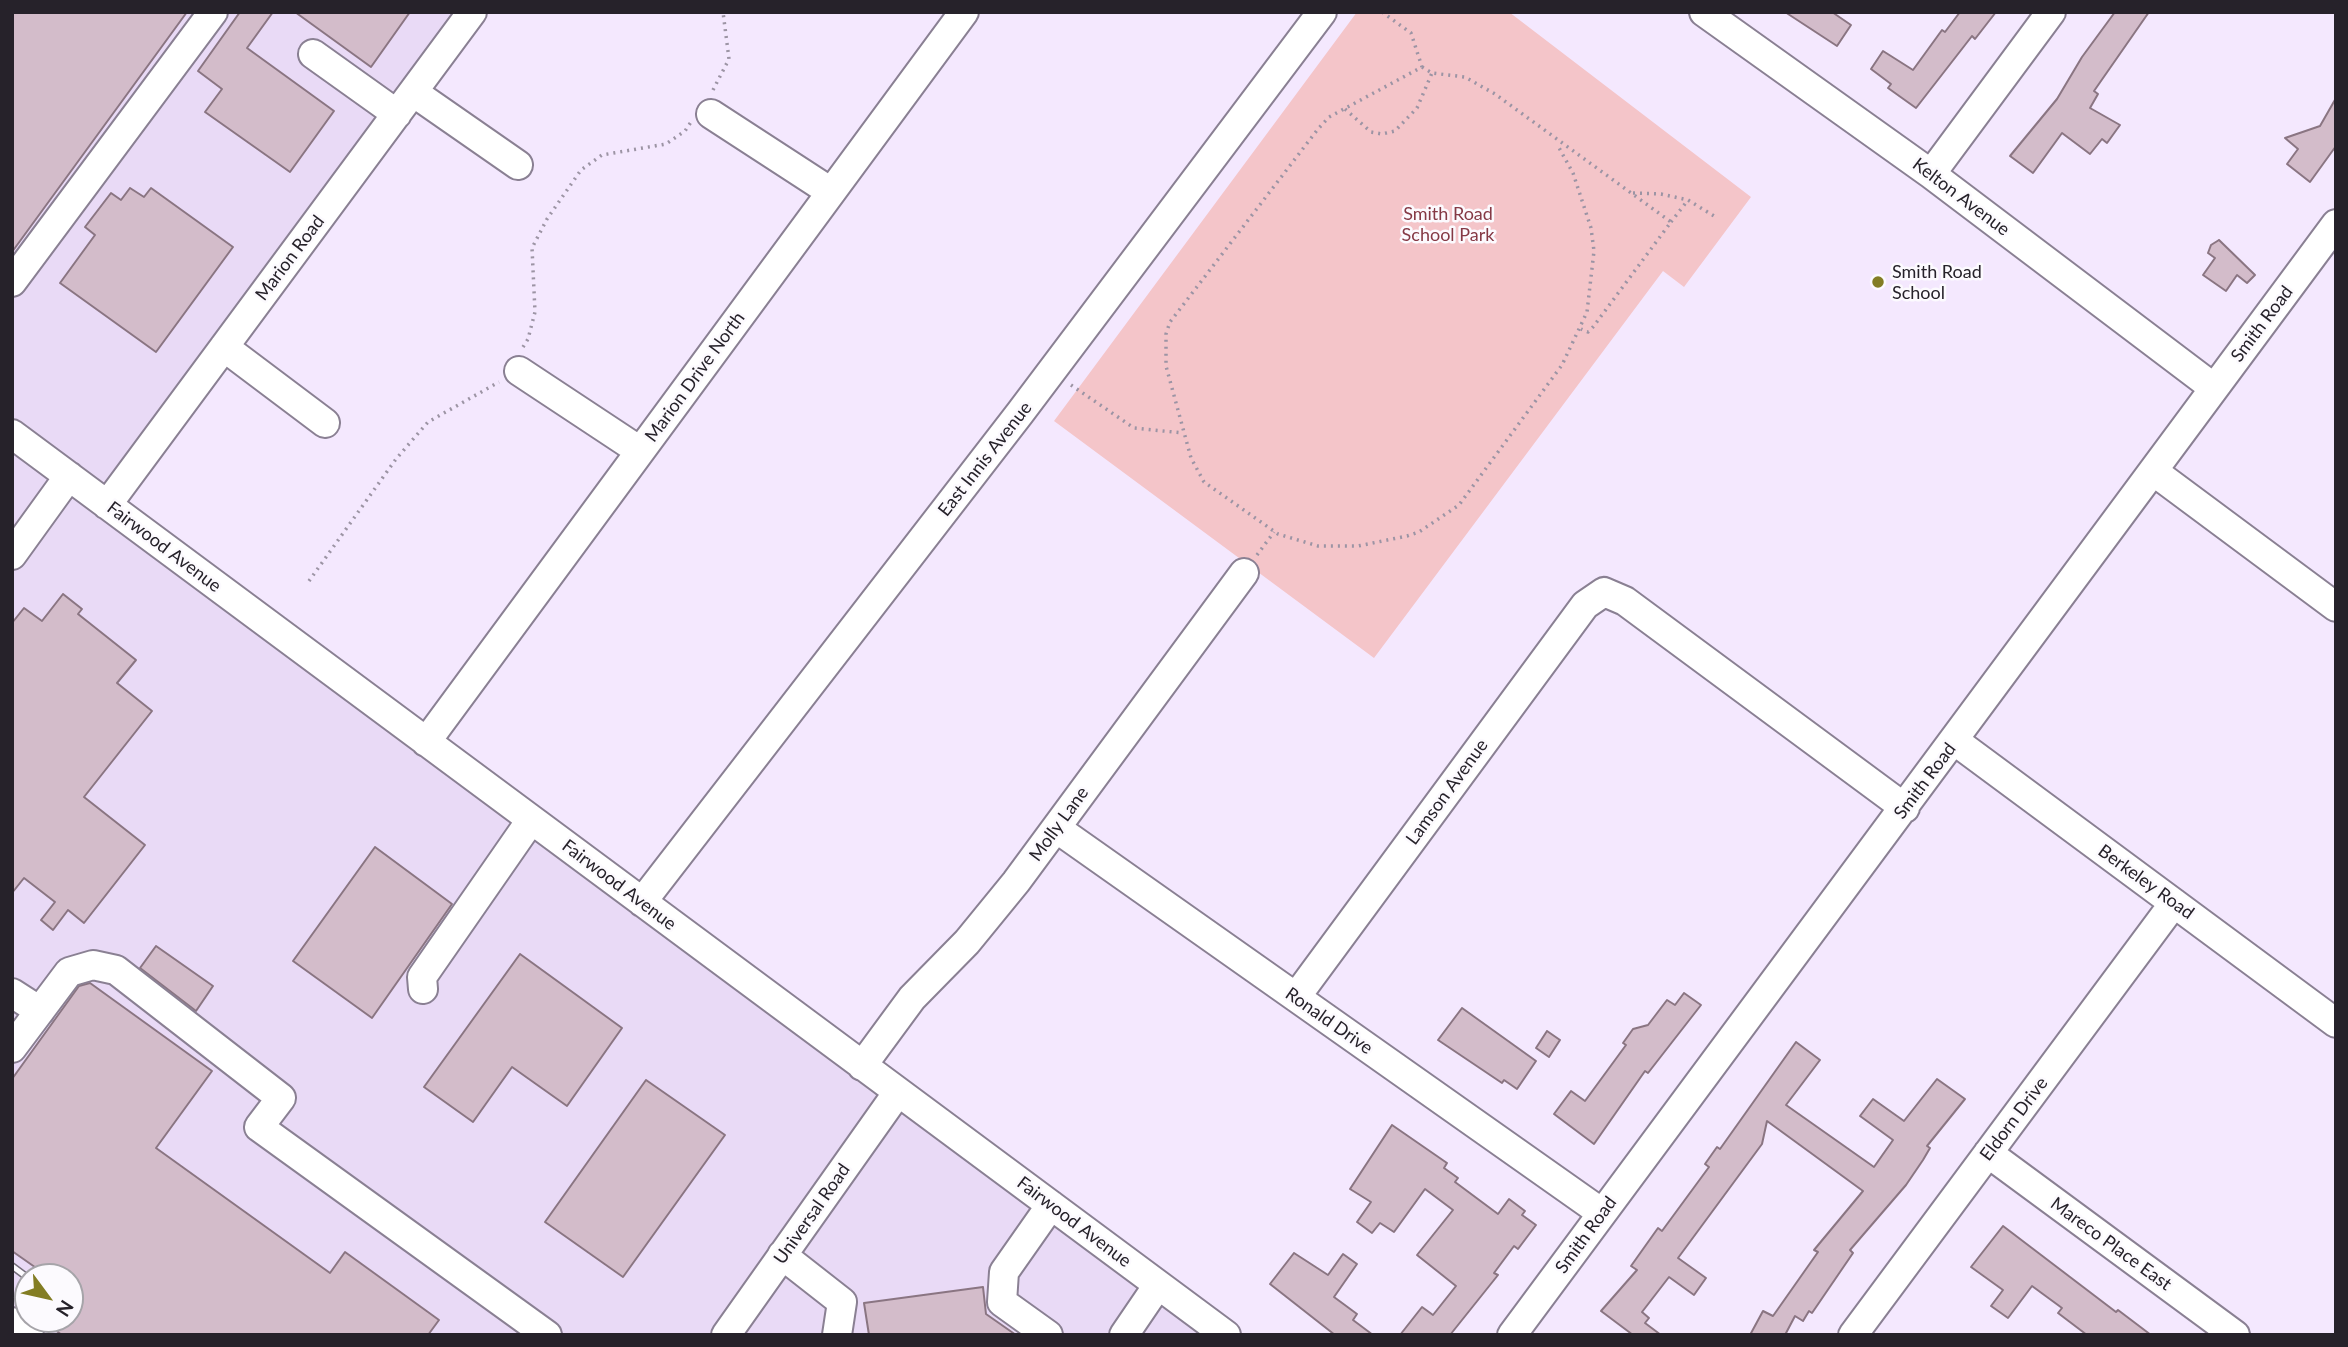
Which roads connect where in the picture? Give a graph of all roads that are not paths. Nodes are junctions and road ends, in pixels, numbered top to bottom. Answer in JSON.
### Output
{"nodes":[{"id":1,"x":213,"y":12,"type":"edge"},
{"id":2,"x":472,"y":12,"type":"edge"},
{"id":3,"x":964,"y":12,"type":"edge"},
{"id":4,"x":1322,"y":12,"type":"edge"},
{"id":5,"x":2051,"y":12,"type":"edge"},
{"id":6,"x":1719,"y":16,"type":"edge"},
{"id":7,"x":313,"y":54,"type":"dead end"},
{"id":8,"x":405,"y":103,"type":"junction"},
{"id":9,"x":705,"y":108,"type":"road end"},
{"id":10,"x":518,"y":165,"type":"dead end"},
{"id":11,"x":1931,"y":174,"type":"junction"},
{"id":12,"x":831,"y":192,"type":"junction"},
{"id":13,"x":2334,"y":231,"type":"edge"},
{"id":14,"x":12,"y":282,"type":"edge"},
{"id":15,"x":224,"y":347,"type":"junction"},
{"id":16,"x":514,"y":367,"type":"road end"},
{"id":17,"x":2214,"y":388,"type":"junction"},
{"id":18,"x":325,"y":423,"type":"dead end"},
{"id":19,"x":12,"y":434,"type":"edge"},
{"id":20,"x":640,"y":451,"type":"junction"},
{"id":21,"x":2152,"y":471,"type":"junction"},
{"id":22,"x":69,"y":476,"type":"junction"},
{"id":23,"x":107,"y":505,"type":"junction"},
{"id":24,"x":12,"y":555,"type":"edge"},
{"id":25,"x":1244,"y":573,"type":"dead end"},
{"id":26,"x":2336,"y":607,"type":"edge"},
{"id":27,"x":1955,"y":741,"type":"junction"},
{"id":28,"x":426,"y":742,"type":"junction"},
{"id":29,"x":1905,"y":807,"type":"junction"},
{"id":30,"x":531,"y":820,"type":"junction"},
{"id":31,"x":1056,"y":828,"type":"junction"},
{"id":32,"x":642,"y":902,"type":"junction"},
{"id":33,"x":2174,"y":902,"type":"junction"},
{"id":34,"x":423,"y":989,"type":"dead end"},
{"id":35,"x":12,"y":993,"type":"edge"},
{"id":36,"x":1296,"y":997,"type":"junction"},
{"id":37,"x":40,"y":1011,"type":"junction"},
{"id":38,"x":2336,"y":1023,"type":"edge"},
{"id":39,"x":12,"y":1048,"type":"edge"},
{"id":40,"x":862,"y":1066,"type":"junction"},
{"id":41,"x":898,"y":1092,"type":"junction"},
{"id":42,"x":1988,"y":1153,"type":"junction"},
{"id":43,"x":1051,"y":1205,"type":"junction"},
{"id":44,"x":1602,"y":1213,"type":"junction"},
{"id":45,"x":782,"y":1255,"type":"junction"},
{"id":46,"x":1158,"y":1285,"type":"junction"},
{"id":47,"x":12,"y":1322,"type":"edge"},
{"id":48,"x":29,"y":1335,"type":"edge"},
{"id":49,"x":547,"y":1335,"type":"edge"},
{"id":50,"x":726,"y":1335,"type":"edge"},
{"id":51,"x":837,"y":1335,"type":"edge"},
{"id":52,"x":1048,"y":1335,"type":"edge"},
{"id":53,"x":1125,"y":1335,"type":"edge"},
{"id":54,"x":1226,"y":1335,"type":"edge"},
{"id":55,"x":1512,"y":1335,"type":"edge"},
{"id":56,"x":1853,"y":1335,"type":"edge"},
{"id":57,"x":2235,"y":1335,"type":"edge"}],
"edges":[{"from":1,"to":14,"type":"street"},
{"from":2,"to":8,"type":"street","name":"Marion Road"},
{"from":3,"to":12,"type":"street","name":"Marion Drive North"},
{"from":4,"to":32,"type":"street","name":"East Innis Avenue"},
{"from":5,"to":11,"type":"street"},
{"from":6,"to":11,"type":"street","name":"Kelton Avenue"},
{"from":7,"to":8,"type":"street"},
{"from":8,"to":10,"type":"street"},
{"from":8,"to":15,"type":"street","name":"Marion Road"},
{"from":9,"to":12,"type":"street"},
{"from":11,"to":17,"type":"street","name":"Kelton Avenue"},
{"from":12,"to":20,"type":"street","name":"Marion Drive North"},
{"from":13,"to":17,"type":"street","name":"Smith Road"},
{"from":15,"to":18,"type":"street"},
{"from":15,"to":23,"type":"street","name":"Marion Road"},
{"from":16,"to":20,"type":"street"},
{"from":17,"to":21,"type":"street","name":"Smith Road"},
{"from":19,"to":22,"type":"street","name":"Fairwood Avenue"},
{"from":20,"to":28,"type":"street","name":"Marion Drive North"},
{"from":21,"to":26,"type":"street"},
{"from":21,"to":27,"type":"street","name":"Smith Road"},
{"from":22,"to":23,"type":"street","name":"Fairwood Avenue"},
{"from":22,"to":24,"type":"street"},
{"from":23,"to":28,"type":"street","name":"Fairwood Avenue"},
{"from":25,"to":31,"type":"street","name":"Molly Lane"},
{"from":27,"to":29,"type":"street","name":"Smith Road"},
{"from":27,"to":33,"type":"street","name":"Berkeley Road"},
{"from":28,"to":30,"type":"street","name":"Fairwood Avenue"},
{"from":29,"to":36,"type":"street","name":"Lamson Avenue"},
{"from":29,"to":44,"type":"street","name":"Smith Road"},
{"from":30,"to":32,"type":"street","name":"Fairwood Avenue"},
{"from":30,"to":34,"type":"street"},
{"from":31,"to":36,"type":"street","name":"Ronald Drive"},
{"from":31,"to":40,"type":"street","name":"Molly Lane"},
{"from":32,"to":40,"type":"street","name":"Fairwood Avenue"},
{"from":33,"to":38,"type":"street","name":"Berkeley Road"},
{"from":33,"to":42,"type":"street","name":"Eldorn Drive"},
{"from":35,"to":37,"type":"street"},
{"from":36,"to":44,"type":"street","name":"Ronald Drive"},
{"from":37,"to":39,"type":"street"},
{"from":37,"to":49,"type":"street"},
{"from":40,"to":41,"type":"street","name":"Fairwood Avenue"},
{"from":41,"to":43,"type":"street","name":"Fairwood Avenue"},
{"from":41,"to":45,"type":"street","name":"Universal Road"},
{"from":42,"to":56,"type":"street","name":"Eldorn Drive"},
{"from":42,"to":57,"type":"street","name":"Mareco Place East"},
{"from":43,"to":46,"type":"street","name":"Fairwood Avenue"},
{"from":43,"to":52,"type":"street"},
{"from":44,"to":55,"type":"street","name":"Smith Road"},
{"from":45,"to":50,"type":"street","name":"Universal Road"},
{"from":45,"to":51,"type":"street"},
{"from":46,"to":53,"type":"street"},
{"from":46,"to":54,"type":"street","name":"Fairwood Avenue"},
{"from":47,"to":48,"type":"street"}]}
